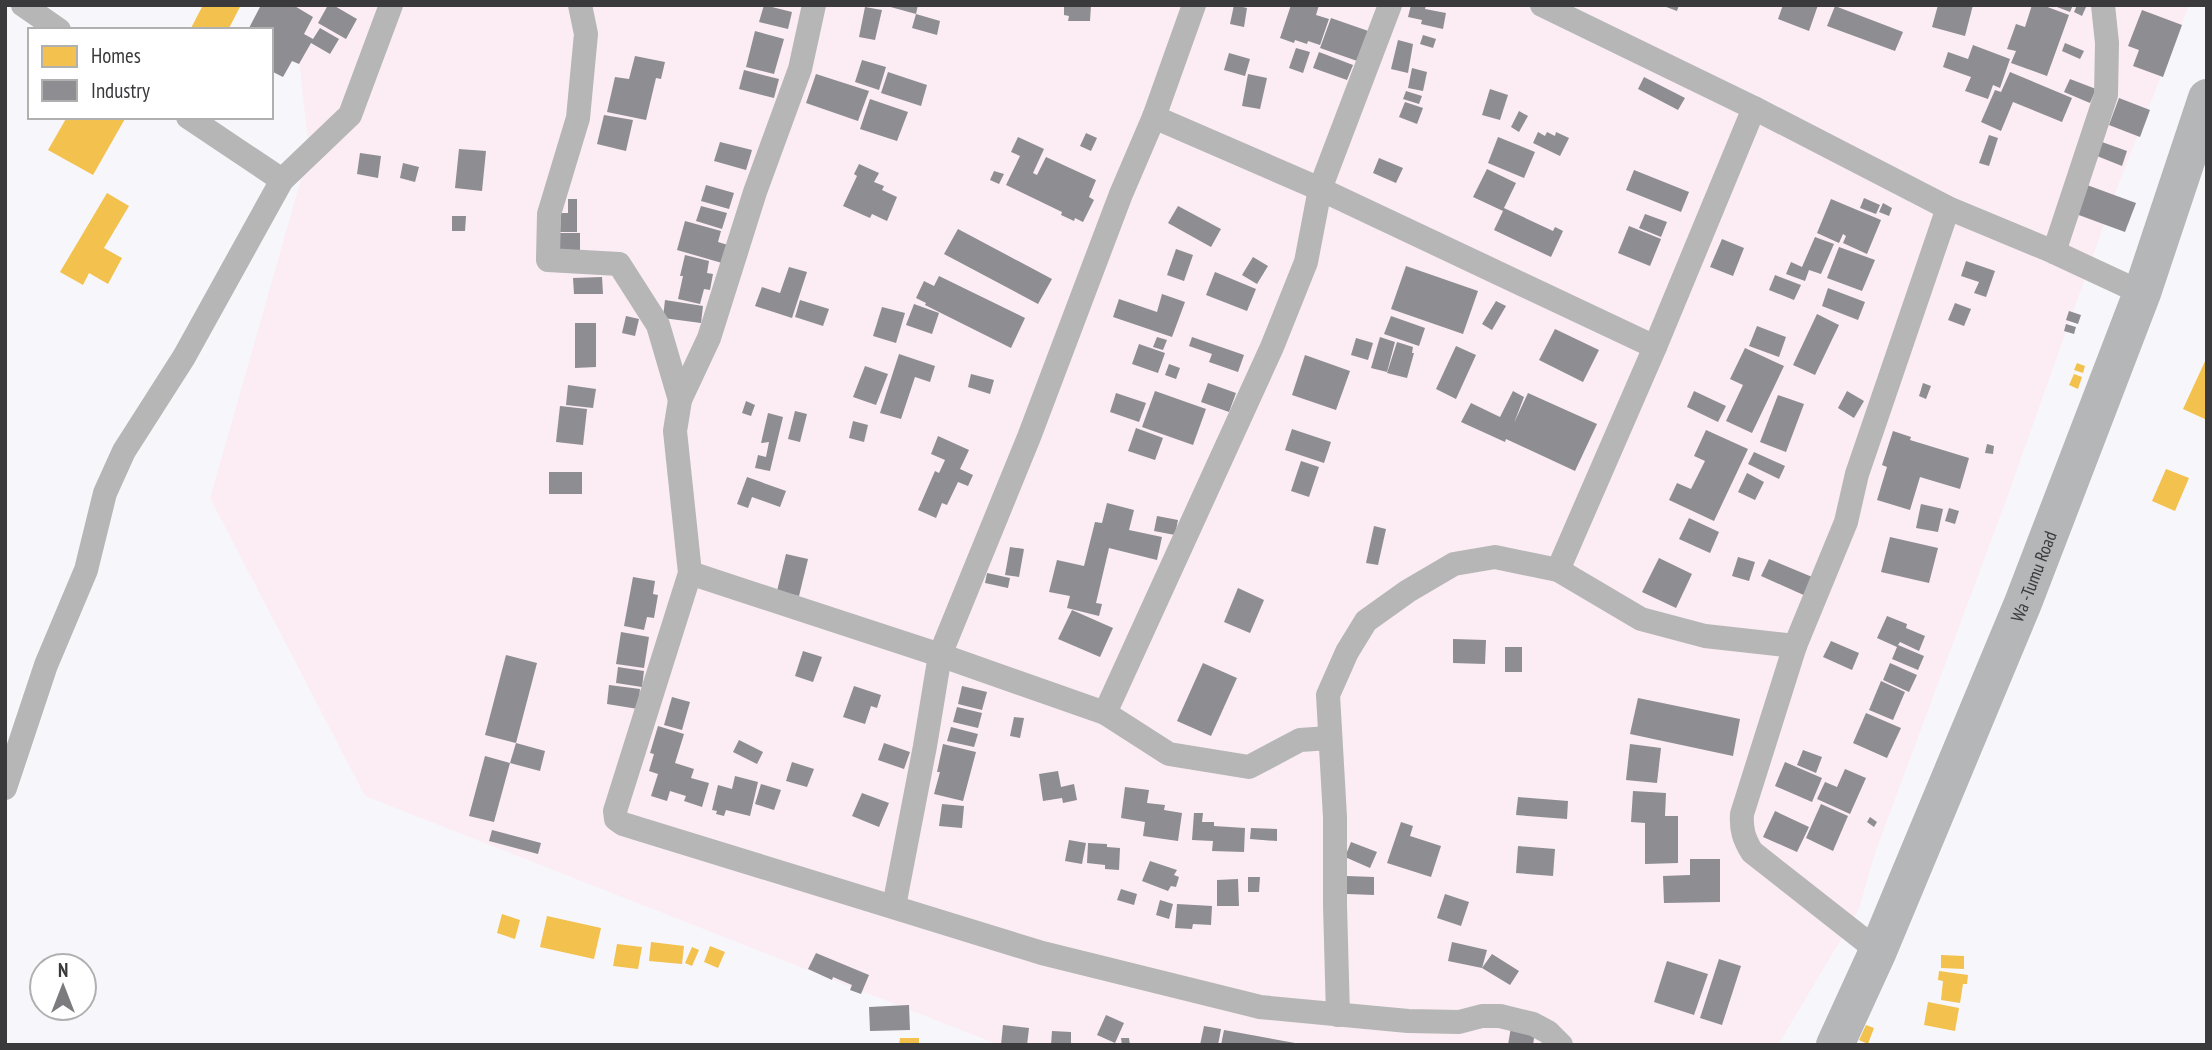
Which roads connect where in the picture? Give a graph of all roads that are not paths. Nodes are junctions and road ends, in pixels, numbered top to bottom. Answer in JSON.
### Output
{"nodes":[{"id":1,"x":23,"y":5,"type":"edge"},
{"id":2,"x":391,"y":5,"type":"edge"},
{"id":3,"x":580,"y":5,"type":"edge"},
{"id":4,"x":814,"y":5,"type":"edge"},
{"id":5,"x":1194,"y":5,"type":"edge"},
{"id":6,"x":1390,"y":5,"type":"edge"},
{"id":7,"x":1542,"y":5,"type":"edge"},
{"id":8,"x":2103,"y":5,"type":"edge"},
{"id":9,"x":57,"y":28,"type":"edge"},
{"id":10,"x":2207,"y":98,"type":"edge"},
{"id":11,"x":1754,"y":108,"type":"junction"},
{"id":12,"x":1154,"y":117,"type":"junction"},
{"id":13,"x":191,"y":119,"type":"edge"},
{"id":14,"x":282,"y":180,"type":"junction"},
{"id":15,"x":1320,"y":189,"type":"junction"},
{"id":16,"x":1948,"y":208,"type":"junction"},
{"id":17,"x":2054,"y":252,"type":"junction"},
{"id":18,"x":2141,"y":293,"type":"junction"},
{"id":19,"x":1655,"y":347,"type":"junction"},
{"id":20,"x":680,"y":400,"type":"junction"},
{"id":21,"x":1558,"y":570,"type":"junction"},
{"id":22,"x":691,"y":573,"type":"junction"},
{"id":23,"x":1795,"y":646,"type":"junction"},
{"id":24,"x":940,"y":655,"type":"junction"},
{"id":25,"x":1105,"y":713,"type":"junction"},
{"id":26,"x":1329,"y":738,"type":"junction"},
{"id":27,"x":5,"y":788,"type":"edge"},
{"id":28,"x":894,"y":906,"type":"junction"},
{"id":29,"x":1878,"y":951,"type":"junction"},
{"id":30,"x":1338,"y":1014,"type":"junction"},
{"id":31,"x":1410,"y":1033,"type":"edge"},
{"id":32,"x":1562,"y":1045,"type":"edge"},
{"id":33,"x":1835,"y":1045,"type":"edge"}],
"edges":[{"from":1,"to":9,"type":"street"},
{"from":2,"to":14,"type":"street"},
{"from":3,"to":20,"type":"street"},
{"from":4,"to":20,"type":"street"},
{"from":5,"to":12,"type":"street"},
{"from":6,"to":15,"type":"street"},
{"from":7,"to":11,"type":"street"},
{"from":8,"to":17,"type":"street"},
{"from":10,"to":18,"type":"highway","name":"Wa -Tumu Road"},
{"from":11,"to":16,"type":"street"},
{"from":11,"to":19,"type":"street"},
{"from":12,"to":15,"type":"street"},
{"from":12,"to":24,"type":"street"},
{"from":13,"to":14,"type":"street"},
{"from":14,"to":27,"type":"street"},
{"from":15,"to":19,"type":"street"},
{"from":15,"to":25,"type":"street"},
{"from":16,"to":17,"type":"street"},
{"from":16,"to":23,"type":"street"},
{"from":17,"to":18,"type":"street"},
{"from":18,"to":29,"type":"highway","name":"Wa -Tumu Road"},
{"from":19,"to":21,"type":"street"},
{"from":20,"to":22,"type":"street"},
{"from":21,"to":23,"type":"street"},
{"from":21,"to":26,"type":"street"},
{"from":22,"to":24,"type":"street"},
{"from":22,"to":28,"type":"street"},
{"from":23,"to":29,"type":"street"},
{"from":24,"to":25,"type":"street"},
{"from":24,"to":28,"type":"street"},
{"from":25,"to":26,"type":"street"},
{"from":26,"to":30,"type":"street"},
{"from":28,"to":30,"type":"street"},
{"from":29,"to":33,"type":"highway","name":"Wa -Tumu Road"},
{"from":30,"to":31,"type":"street"},
{"from":31,"to":32,"type":"street"}]}
